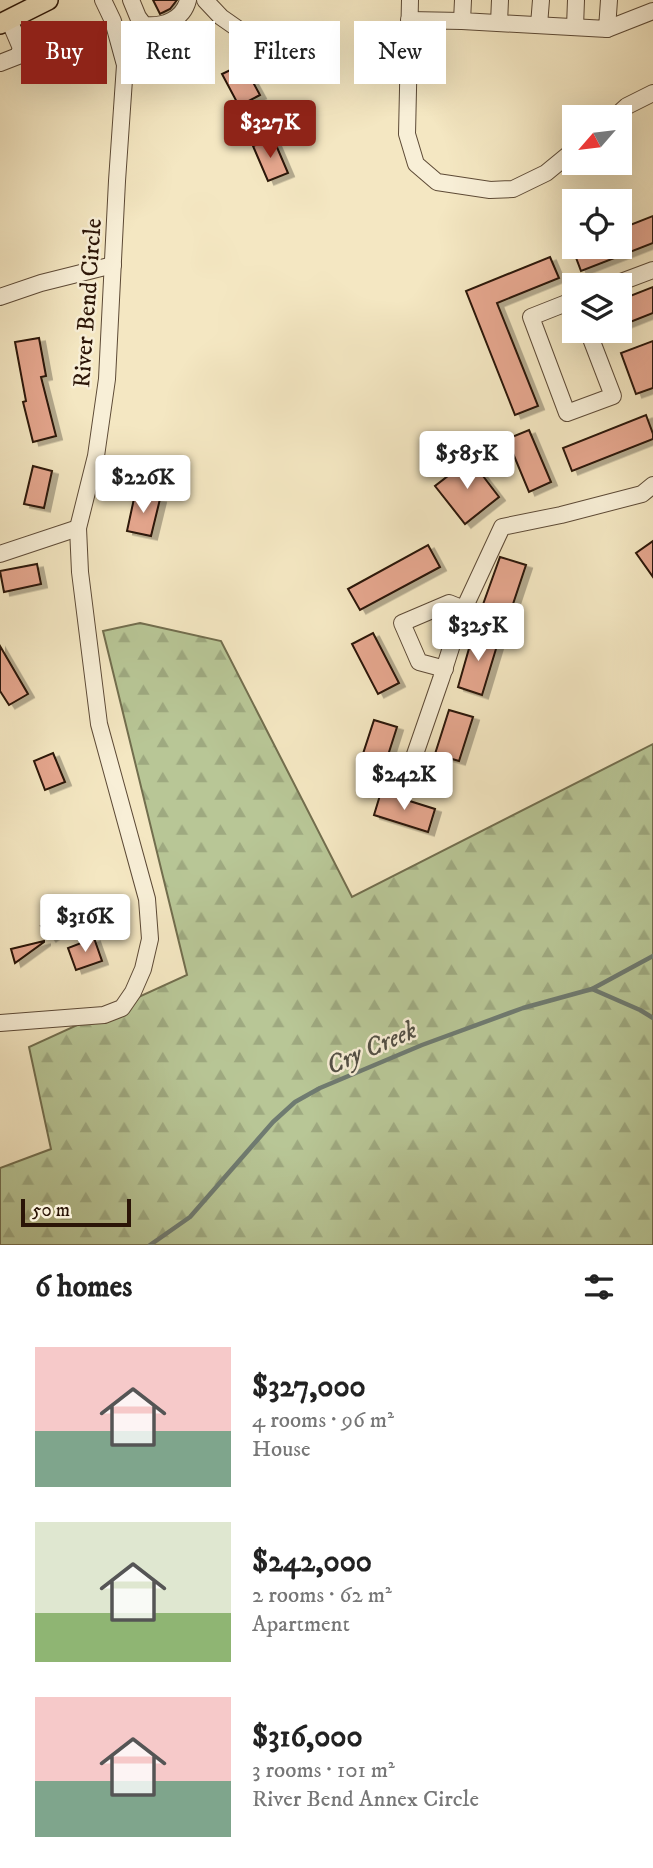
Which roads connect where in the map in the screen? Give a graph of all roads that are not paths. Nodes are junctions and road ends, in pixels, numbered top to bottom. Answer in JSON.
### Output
{"nodes":[{"id":1,"x":103,"y":0,"type":"edge"},
{"id":2,"x":131,"y":0,"type":"edge"},
{"id":3,"x":188,"y":0,"type":"edge"},
{"id":4,"x":205,"y":0,"type":"edge"},
{"id":5,"x":411,"y":0,"type":"edge"},
{"id":6,"x":463,"y":0,"type":"edge"},
{"id":7,"x":500,"y":0,"type":"edge"},
{"id":8,"x":541,"y":0,"type":"edge"},
{"id":9,"x":576,"y":0,"type":"edge"},
{"id":10,"x":609,"y":0,"type":"edge"},
{"id":11,"x":42,"y":2,"type":"edge"},
{"id":12,"x":653,"y":11,"type":"edge"},
{"id":13,"x":409,"y":20,"type":"junction"},
{"id":14,"x":462,"y":21,"type":"junction"},
{"id":15,"x":4,"y":22,"type":"edge"},
{"id":16,"x":229,"y":23,"type":"edge"},
{"id":17,"x":499,"y":23,"type":"junction"},
{"id":18,"x":539,"y":25,"type":"junction"},
{"id":19,"x":575,"y":27,"type":"junction"},
{"id":20,"x":607,"y":29,"type":"junction"},
{"id":21,"x":0,"y":63,"type":"edge"},
{"id":22,"x":653,"y":93,"type":"edge"},
{"id":23,"x":629,"y":105,"type":"edge"},
{"id":24,"x":562,"y":160,"type":"edge"},
{"id":25,"x":113,"y":265,"type":"junction"},
{"id":26,"x":653,"y":270,"type":"edge"},
{"id":27,"x":632,"y":278,"type":"edge"},
{"id":28,"x":0,"y":297,"type":"edge"},
{"id":29,"x":562,"y":305,"type":"edge"},
{"id":30,"x":593,"y":343,"type":"edge"},
{"id":31,"x":651,"y":490,"type":"edge"},
{"id":32,"x":78,"y":528,"type":"junction"},
{"id":33,"x":0,"y":554,"type":"edge"},
{"id":34,"x":464,"y":609,"type":"junction"},
{"id":35,"x":444,"y":669,"type":"junction"},
{"id":36,"x":413,"y":760,"type":"dead end"},
{"id":37,"x":0,"y":1023,"type":"edge"}],
"edges":[{"from":1,"to":25,"type":"street","name":"River Bend Circle"},
{"from":2,"to":3,"type":"street"},
{"from":4,"to":16,"type":"street"},
{"from":5,"to":13,"type":"street"},
{"from":6,"to":14,"type":"street"},
{"from":7,"to":17,"type":"street"},
{"from":8,"to":18,"type":"street"},
{"from":9,"to":19,"type":"street"},
{"from":10,"to":20,"type":"street"},
{"from":11,"to":15,"type":"main road"},
{"from":12,"to":20,"type":"street"},
{"from":13,"to":14,"type":"street"},
{"from":13,"to":24,"type":"street"},
{"from":14,"to":17,"type":"street"},
{"from":15,"to":21,"type":"street"},
{"from":17,"to":18,"type":"street"},
{"from":18,"to":19,"type":"street"},
{"from":19,"to":20,"type":"street"},
{"from":22,"to":23,"type":"street"},
{"from":25,"to":28,"type":"street"},
{"from":25,"to":32,"type":"street","name":"River Bend Circle"},
{"from":26,"to":27,"type":"street"},
{"from":29,"to":30,"type":"street"},
{"from":31,"to":34,"type":"street"},
{"from":32,"to":33,"type":"street"},
{"from":32,"to":37,"type":"street","name":"River Bend Circle"},
{"from":34,"to":35,"type":"street"},
{"from":34,"to":35,"type":"street"},
{"from":35,"to":36,"type":"street"}]}
